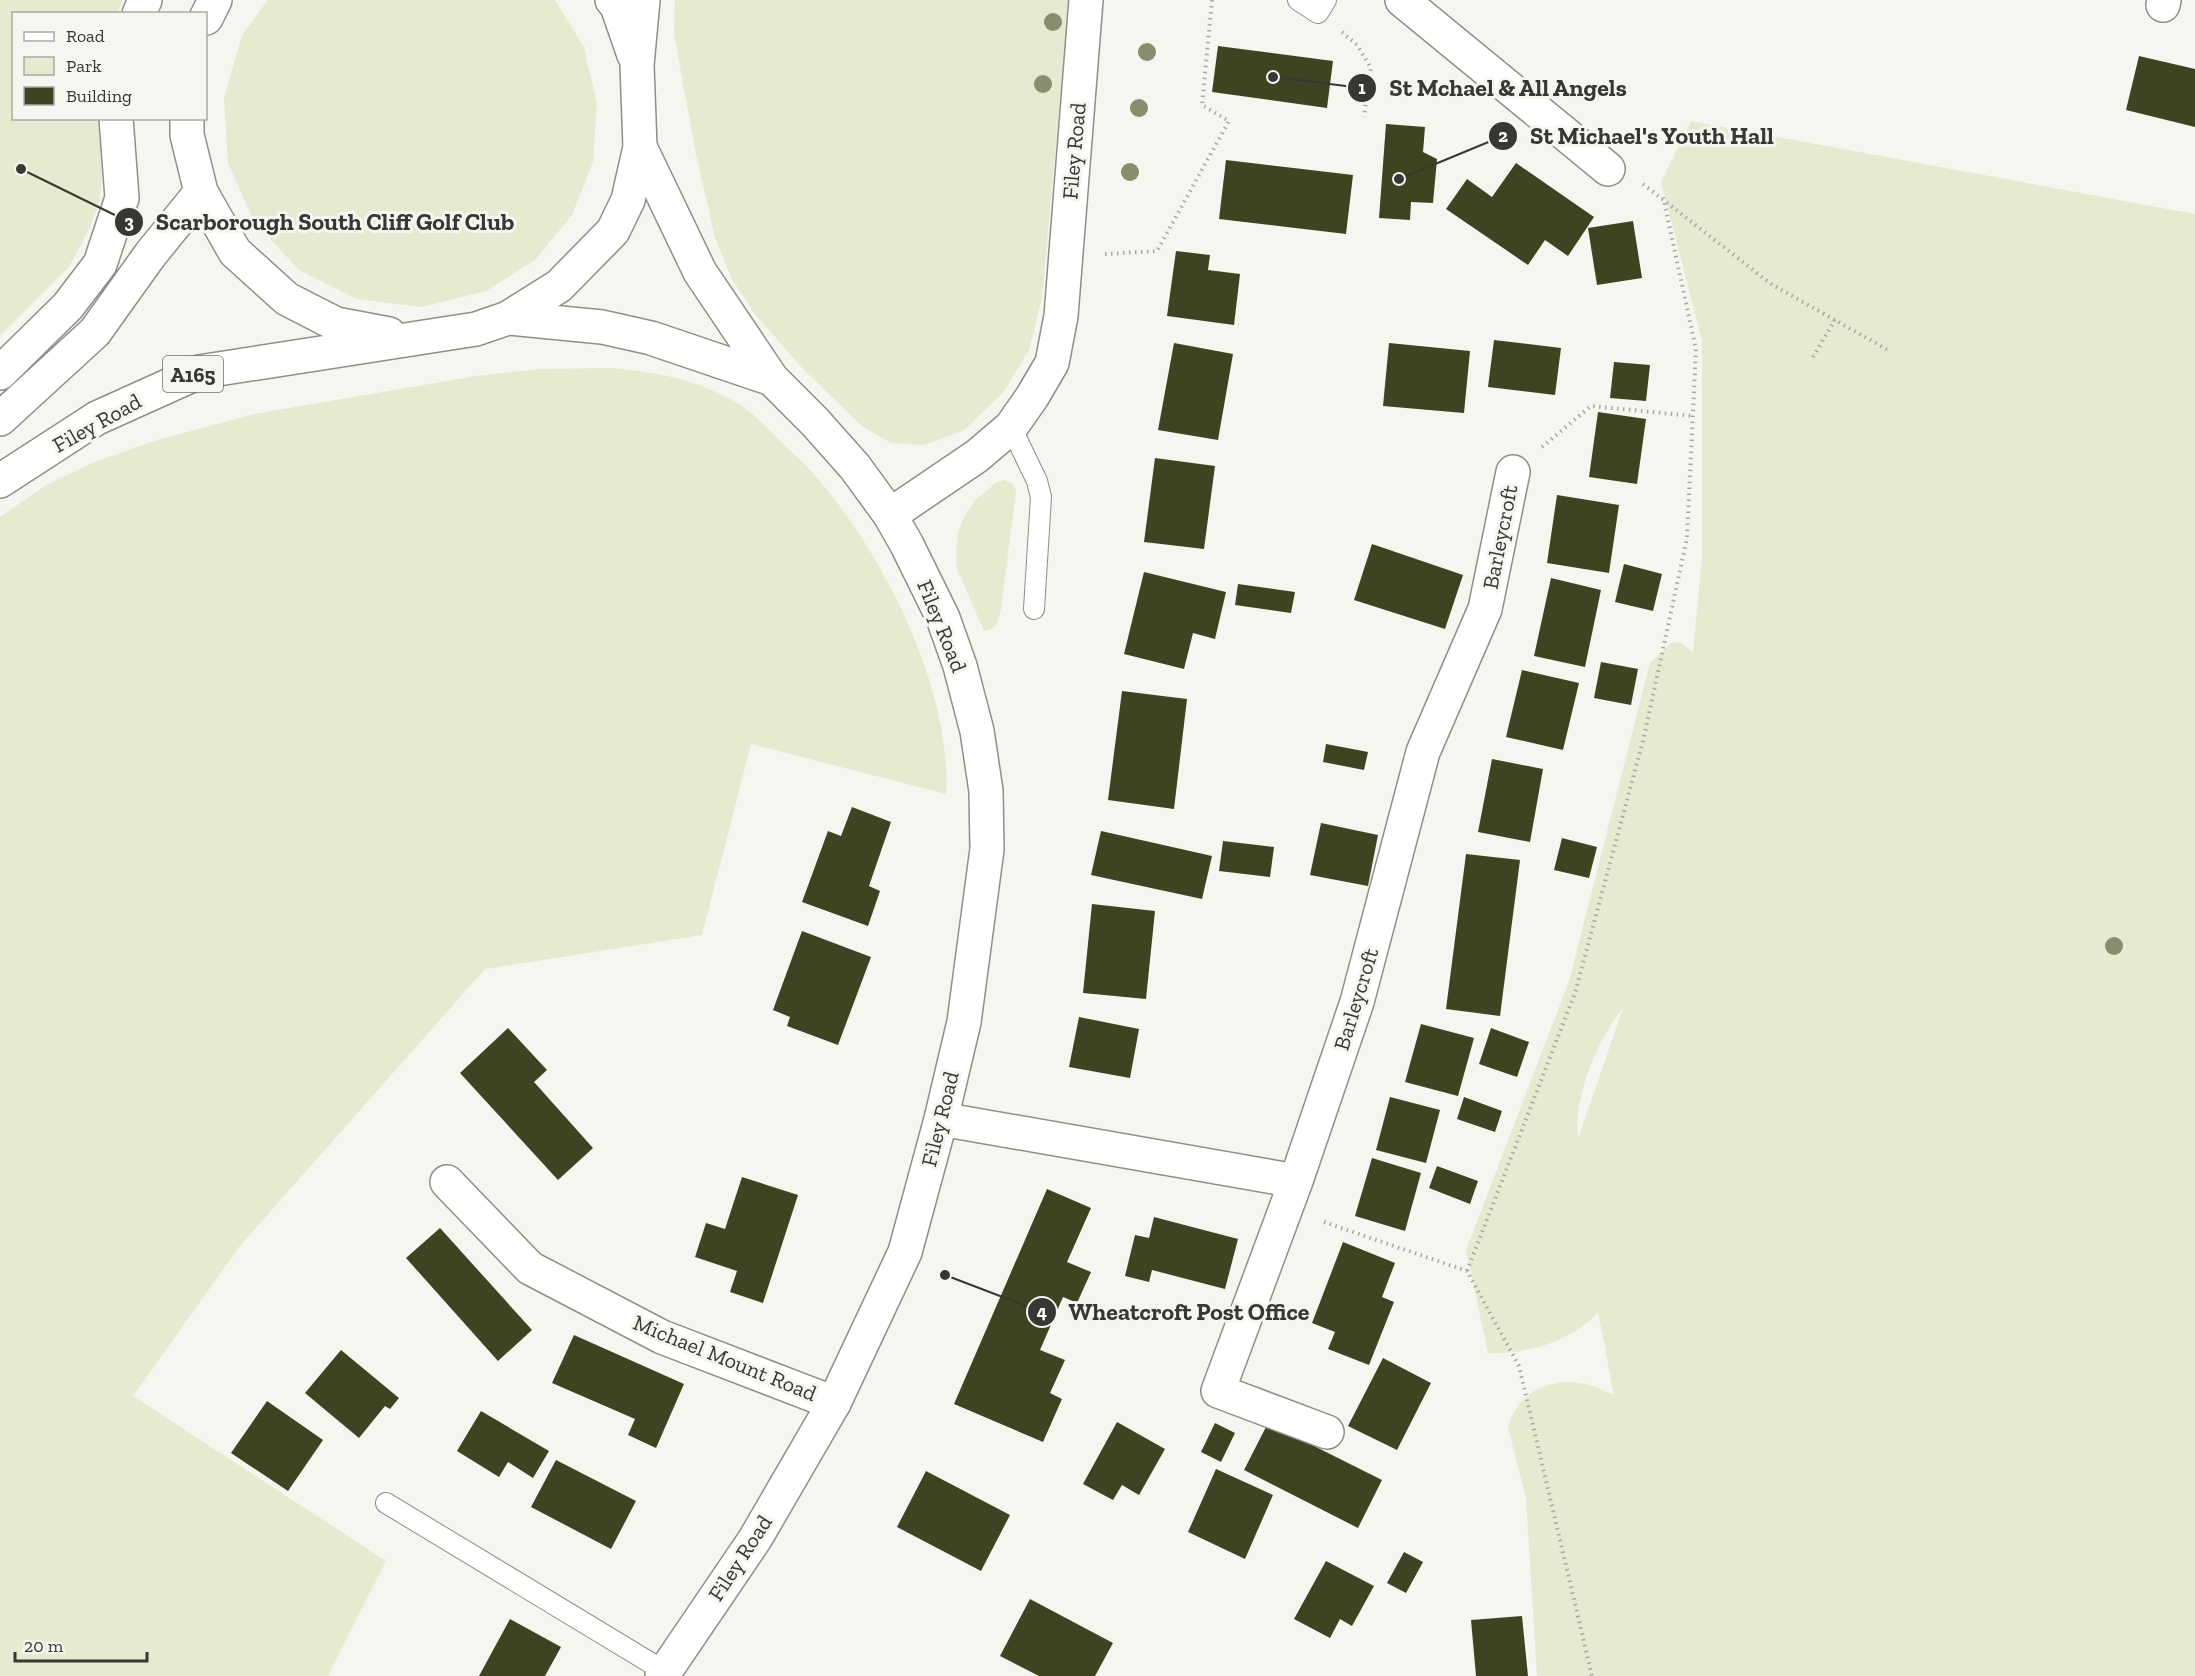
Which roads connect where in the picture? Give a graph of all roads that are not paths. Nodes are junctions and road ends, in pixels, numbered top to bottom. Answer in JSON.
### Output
{"nodes":[{"id":1,"x":215,"y":0,"type":"edge"},
{"id":2,"x":612,"y":0,"type":"edge"},
{"id":3,"x":643,"y":0,"type":"edge"},
{"id":4,"x":1086,"y":0,"type":"edge"},
{"id":5,"x":1298,"y":0,"type":"edge"},
{"id":6,"x":1402,"y":0,"type":"edge"},
{"id":7,"x":1322,"y":6,"type":"edge"},
{"id":8,"x":207,"y":16,"type":"edge"},
{"id":9,"x":637,"y":65,"type":"junction"},
{"id":10,"x":116,"y":120,"type":"edge"},
{"id":11,"x":187,"y":120,"type":"edge"},
{"id":12,"x":640,"y":147,"type":"junction"},
{"id":13,"x":1608,"y":169,"type":"road end"},
{"id":14,"x":201,"y":192,"type":"junction"},
{"id":15,"x":508,"y":318,"type":"junction"},
{"id":16,"x":411,"y":338,"type":"junction"},
{"id":17,"x":0,"y":373,"type":"edge"},
{"id":18,"x":772,"y":380,"type":"junction"},
{"id":19,"x":0,"y":419,"type":"edge"},
{"id":20,"x":1011,"y":427,"type":"junction"},
{"id":21,"x":1513,"y":472,"type":"road end"},
{"id":22,"x":0,"y":481,"type":"edge"},
{"id":23,"x":890,"y":515,"type":"junction"},
{"id":24,"x":1034,"y":609,"type":"dead end"},
{"id":25,"x":941,"y":1119,"type":"junction"},
{"id":26,"x":447,"y":1182,"type":"dead end"},
{"id":27,"x":1291,"y":1195,"type":"junction"},
{"id":28,"x":834,"y":1403,"type":"junction"},
{"id":29,"x":1327,"y":1432,"type":"dead end"},
{"id":30,"x":386,"y":1503,"type":"dead end"},
{"id":31,"x":663,"y":1673,"type":"edge"}],
"edges":[{"from":1,"to":8,"type":"main road"},
{"from":2,"to":9,"type":"main road","name":"Filey Road","number":"A165"},
{"from":3,"to":9,"type":"main road","name":"Filey Road","number":"A165"},
{"from":4,"to":20,"type":"main road","name":"Filey Road"},
{"from":5,"to":7,"type":"lane"},
{"from":6,"to":13,"type":"main road"},
{"from":9,"to":12,"type":"main road","name":"Filey Road","number":"A165"},
{"from":10,"to":17,"type":"main road"},
{"from":11,"to":14,"type":"main road","name":"Filey Road","number":"A165"},
{"from":12,"to":15,"type":"main road","name":"Filey Road","number":"A165"},
{"from":12,"to":18,"type":"main road","name":"Filey Road"},
{"from":14,"to":16,"type":"main road","name":"Filey Road","number":"A165"},
{"from":14,"to":19,"type":"main road"},
{"from":15,"to":16,"type":"main road","name":"Filey Road","number":"A165"},
{"from":15,"to":18,"type":"main road","name":"Filey Road"},
{"from":16,"to":22,"type":"main road","name":"Filey Road","number":"A165"},
{"from":18,"to":23,"type":"main road","name":"Filey Road"},
{"from":20,"to":23,"type":"main road","name":"Filey Road"},
{"from":20,"to":24,"type":"lane"},
{"from":21,"to":27,"type":"main road","name":"Barleycroft"},
{"from":23,"to":25,"type":"main road","name":"Filey Road"},
{"from":25,"to":27,"type":"main road"},
{"from":25,"to":28,"type":"main road","name":"Filey Road"},
{"from":26,"to":28,"type":"main road","name":"Michael Mount Road"},
{"from":27,"to":29,"type":"main road","name":"Barleycroft"},
{"from":28,"to":31,"type":"main road","name":"Filey Road"},
{"from":30,"to":31,"type":"lane"}]}
